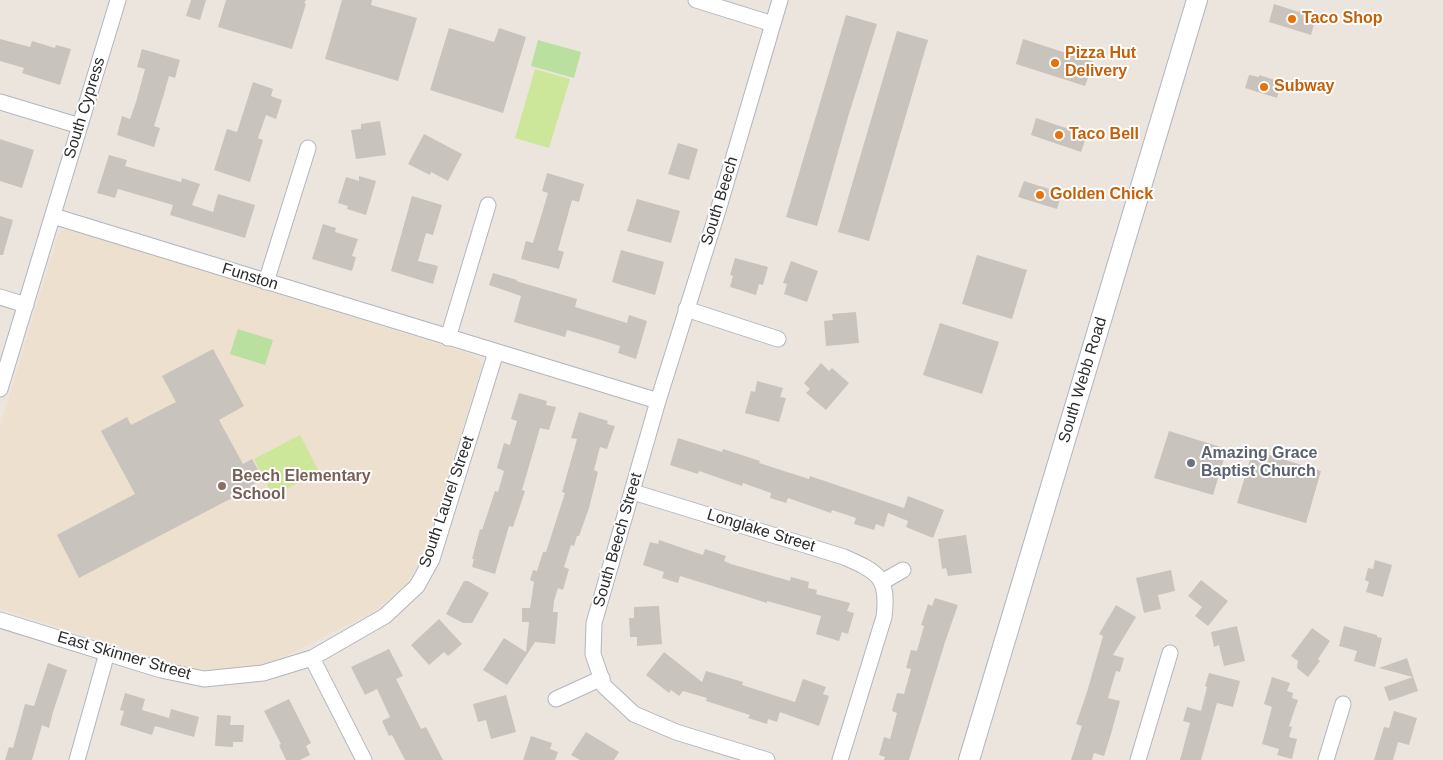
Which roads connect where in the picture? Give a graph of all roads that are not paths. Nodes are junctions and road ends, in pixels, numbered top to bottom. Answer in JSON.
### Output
{"nodes":[{"id":1,"x":118,"y":0,"type":"edge"},
{"id":2,"x":696,"y":0,"type":"edge"},
{"id":3,"x":780,"y":0,"type":"edge"},
{"id":4,"x":1197,"y":0,"type":"edge"},
{"id":5,"x":773,"y":24,"type":"junction"},
{"id":6,"x":0,"y":102,"type":"edge"},
{"id":7,"x":80,"y":126,"type":"junction"},
{"id":8,"x":308,"y":148,"type":"dead end"},
{"id":9,"x":488,"y":205,"type":"dead end"},
{"id":10,"x":53,"y":216,"type":"junction"},
{"id":11,"x":266,"y":282,"type":"junction"},
{"id":12,"x":0,"y":297,"type":"edge"},
{"id":13,"x":26,"y":305,"type":"junction"},
{"id":14,"x":686,"y":310,"type":"junction"},
{"id":15,"x":448,"y":338,"type":"junction"},
{"id":16,"x":778,"y":339,"type":"dead end"},
{"id":17,"x":496,"y":352,"type":"junction"},
{"id":18,"x":0,"y":390,"type":"edge"},
{"id":19,"x":658,"y":401,"type":"junction"},
{"id":20,"x":633,"y":492,"type":"junction"},
{"id":21,"x":904,"y":570,"type":"dead end"},
{"id":22,"x":882,"y":582,"type":"junction"},
{"id":23,"x":0,"y":620,"type":"edge"},
{"id":24,"x":107,"y":653,"type":"junction"},
{"id":25,"x":1170,"y":653,"type":"dead end"},
{"id":26,"x":312,"y":658,"type":"junction"},
{"id":27,"x":602,"y":678,"type":"junction"},
{"id":28,"x":556,"y":699,"type":"dead end"},
{"id":29,"x":1343,"y":704,"type":"dead end"},
{"id":30,"x":77,"y":760,"type":"edge"},
{"id":31,"x":364,"y":760,"type":"edge"},
{"id":32,"x":767,"y":760,"type":"edge"},
{"id":33,"x":840,"y":760,"type":"edge"},
{"id":34,"x":969,"y":760,"type":"edge"},
{"id":35,"x":1138,"y":760,"type":"edge"},
{"id":36,"x":1326,"y":760,"type":"edge"}],
"edges":[{"from":1,"to":7,"type":"street","name":"South Cypress"},
{"from":2,"to":5,"type":"street"},
{"from":3,"to":5,"type":"street","name":"South Beech"},
{"from":4,"to":34,"type":"main road","name":"South Webb Road"},
{"from":5,"to":14,"type":"street","name":"South Beech"},
{"from":6,"to":7,"type":"street"},
{"from":7,"to":10,"type":"street","name":"South Cypress"},
{"from":8,"to":11,"type":"street"},
{"from":9,"to":15,"type":"street"},
{"from":10,"to":11,"type":"street","name":"Funston"},
{"from":10,"to":13,"type":"street","name":"South Cypress"},
{"from":11,"to":15,"type":"street","name":"Funston"},
{"from":12,"to":13,"type":"street"},
{"from":13,"to":18,"type":"street","name":"South Cypress"},
{"from":14,"to":16,"type":"street"},
{"from":14,"to":19,"type":"street","name":"South Beech"},
{"from":15,"to":17,"type":"street","name":"Funston"},
{"from":17,"to":19,"type":"street"},
{"from":17,"to":26,"type":"street","name":"South Laurel Street"},
{"from":19,"to":20,"type":"street","name":"South Beech Street"},
{"from":20,"to":22,"type":"street","name":"Longlake Street"},
{"from":20,"to":27,"type":"street","name":"South Beech Street"},
{"from":21,"to":22,"type":"street"},
{"from":22,"to":33,"type":"street"},
{"from":23,"to":24,"type":"street","name":"East Skinner Street"},
{"from":24,"to":26,"type":"street","name":"East Skinner Street"},
{"from":24,"to":30,"type":"street"},
{"from":25,"to":35,"type":"street"},
{"from":26,"to":31,"type":"street"},
{"from":27,"to":28,"type":"street"},
{"from":27,"to":32,"type":"street","name":"South Beech Street"},
{"from":29,"to":36,"type":"street"}]}
